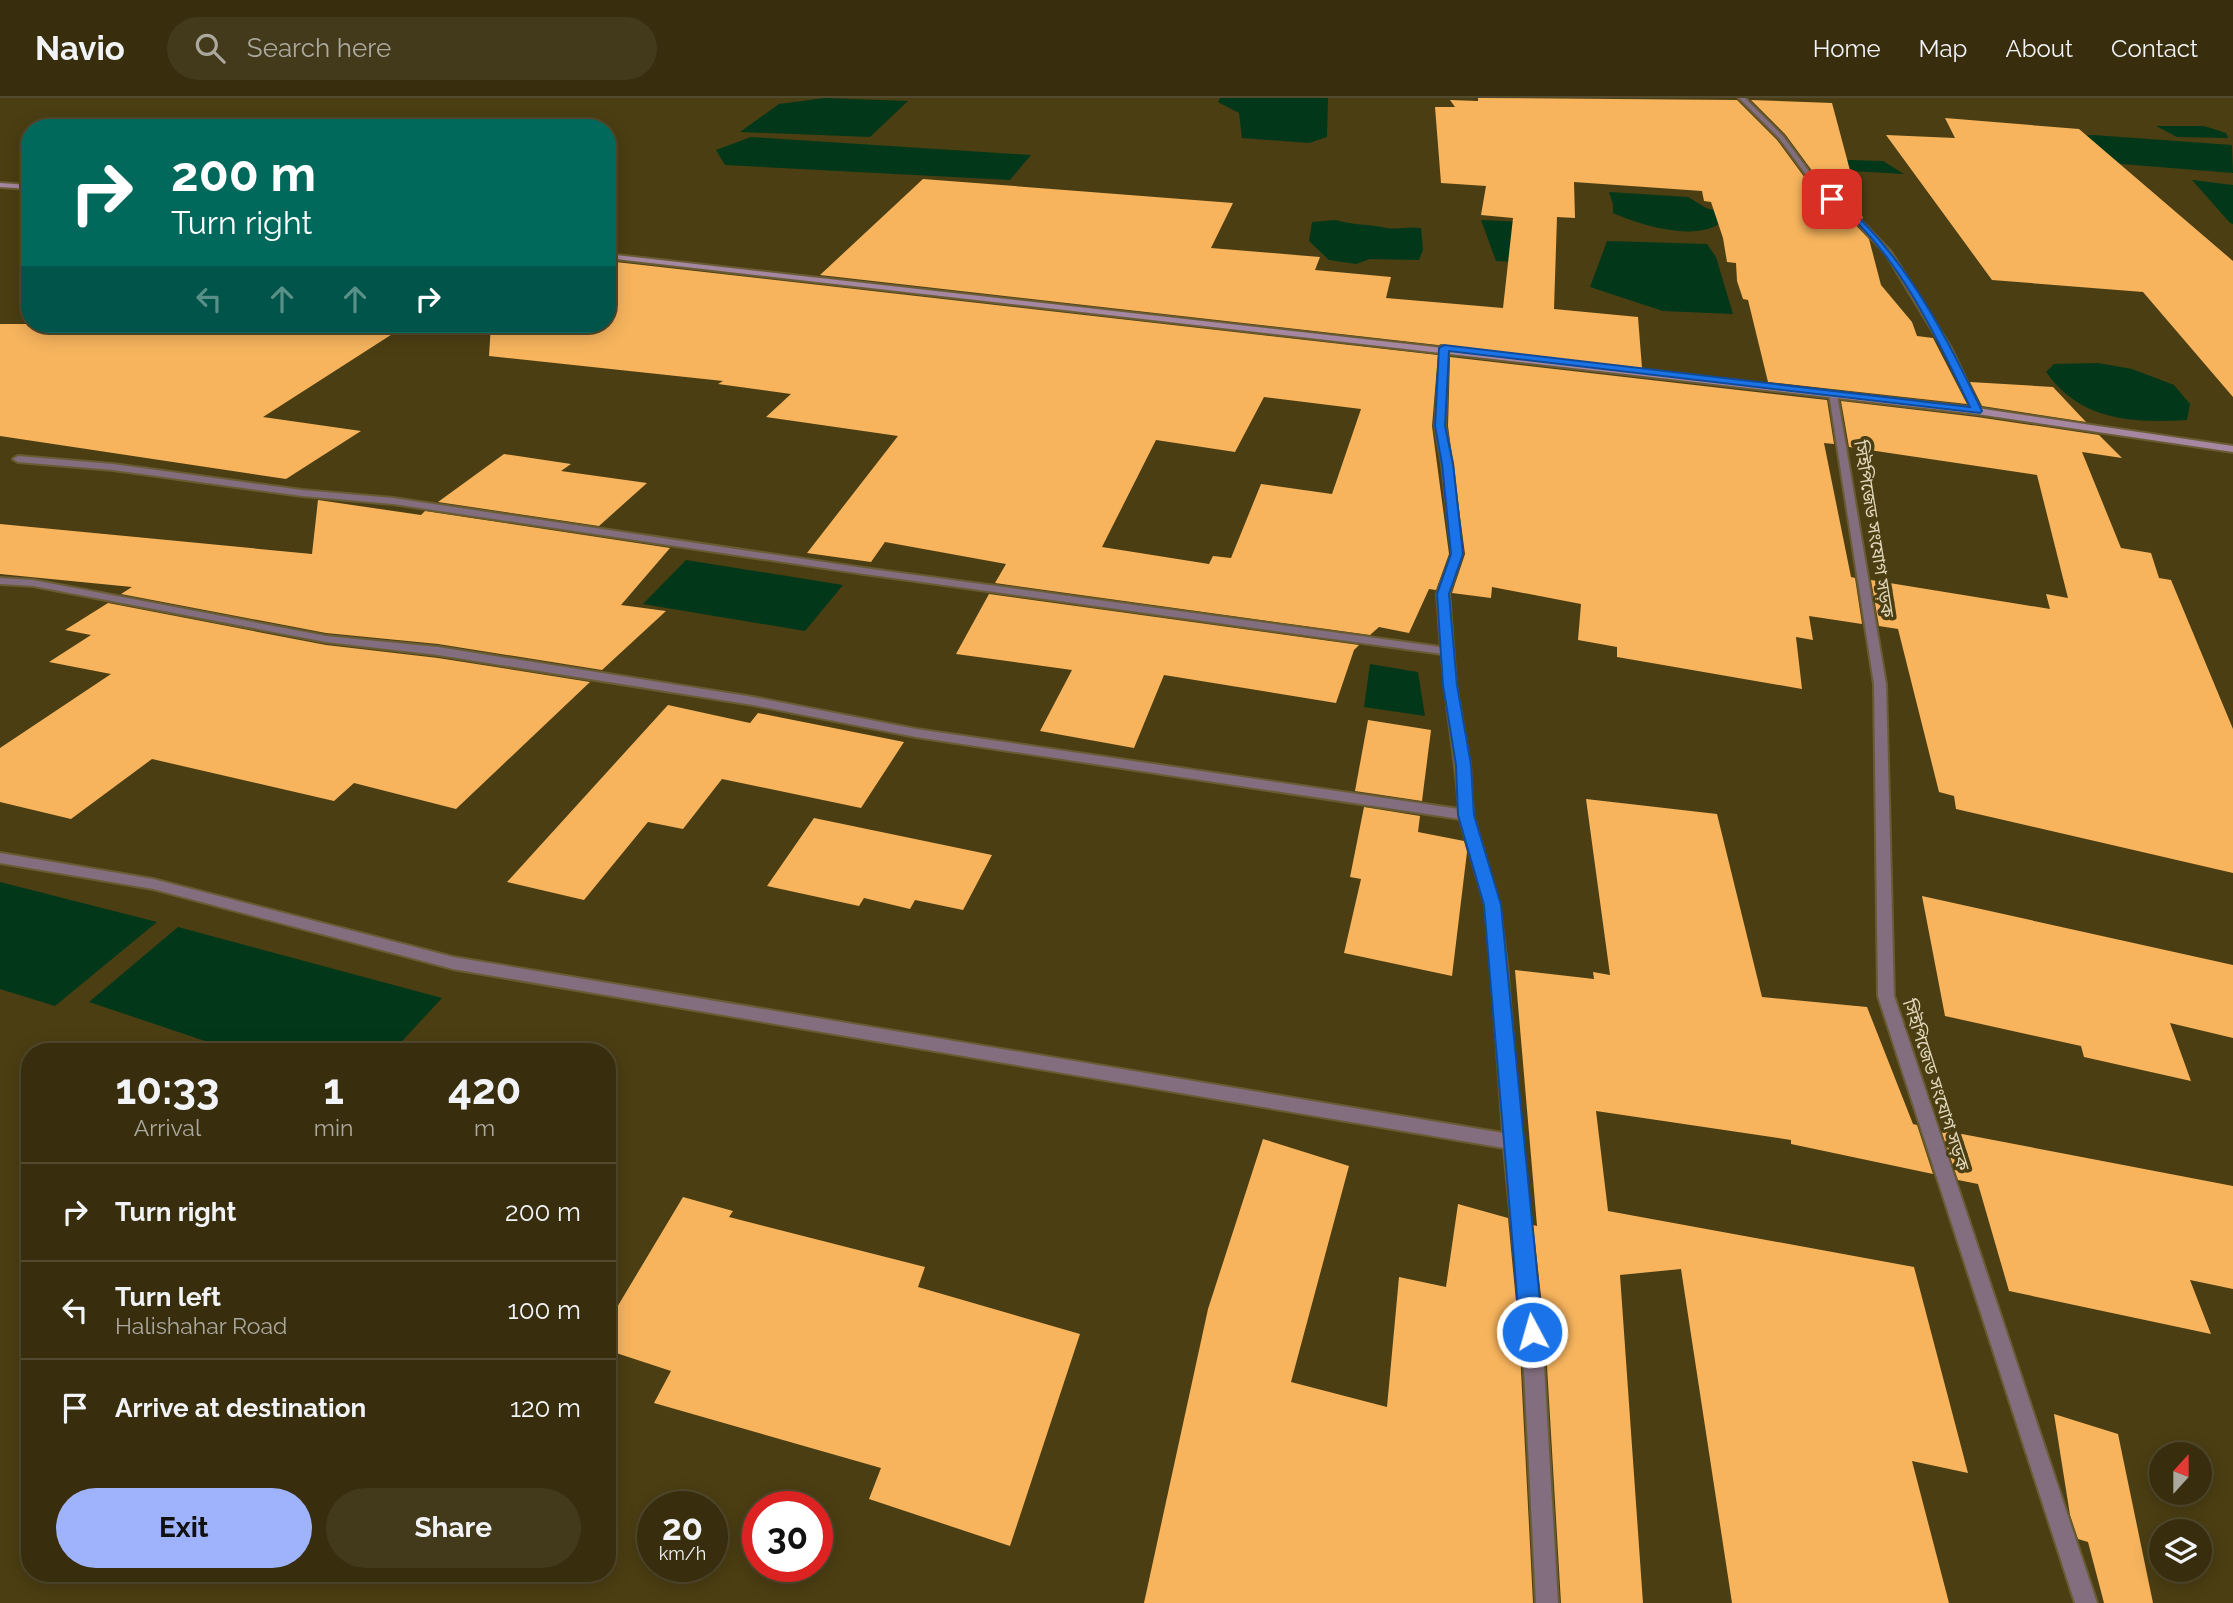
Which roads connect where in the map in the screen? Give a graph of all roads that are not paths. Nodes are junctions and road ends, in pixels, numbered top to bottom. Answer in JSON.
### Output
{"nodes":[{"id":1,"x":1742,"y":98,"type":"edge"},
{"id":2,"x":0,"y":185,"type":"edge"},
{"id":3,"x":21,"y":186,"type":"edge"},
{"id":4,"x":616,"y":257,"type":"edge"},
{"id":5,"x":1444,"y":348,"type":"junction"},
{"id":6,"x":1833,"y":394,"type":"junction"},
{"id":7,"x":1976,"y":411,"type":"junction"},
{"id":8,"x":2233,"y":449,"type":"edge"},
{"id":9,"x":18,"y":459,"type":"dead end"},
{"id":10,"x":0,"y":581,"type":"edge"},
{"id":11,"x":1447,"y":651,"type":"junction"},
{"id":12,"x":1466,"y":815,"type":"junction"},
{"id":13,"x":0,"y":858,"type":"edge"},
{"id":14,"x":1512,"y":1142,"type":"junction"},
{"id":15,"x":1547,"y":1603,"type":"edge"},
{"id":16,"x":2086,"y":1603,"type":"edge"}],
"edges":[{"from":1,"to":7,"type":"street"},
{"from":2,"to":3,"type":"street"},
{"from":4,"to":5,"type":"street"},
{"from":5,"to":6,"type":"street"},
{"from":5,"to":11,"type":"street"},
{"from":6,"to":7,"type":"street"},
{"from":6,"to":16,"type":"street","name":"সিইপিজেড সংযোগ সড়ক"},
{"from":7,"to":8,"type":"street"},
{"from":9,"to":11,"type":"street"},
{"from":10,"to":12,"type":"street"},
{"from":11,"to":12,"type":"street"},
{"from":12,"to":14,"type":"street"},
{"from":13,"to":14,"type":"street"},
{"from":14,"to":15,"type":"street"}]}
